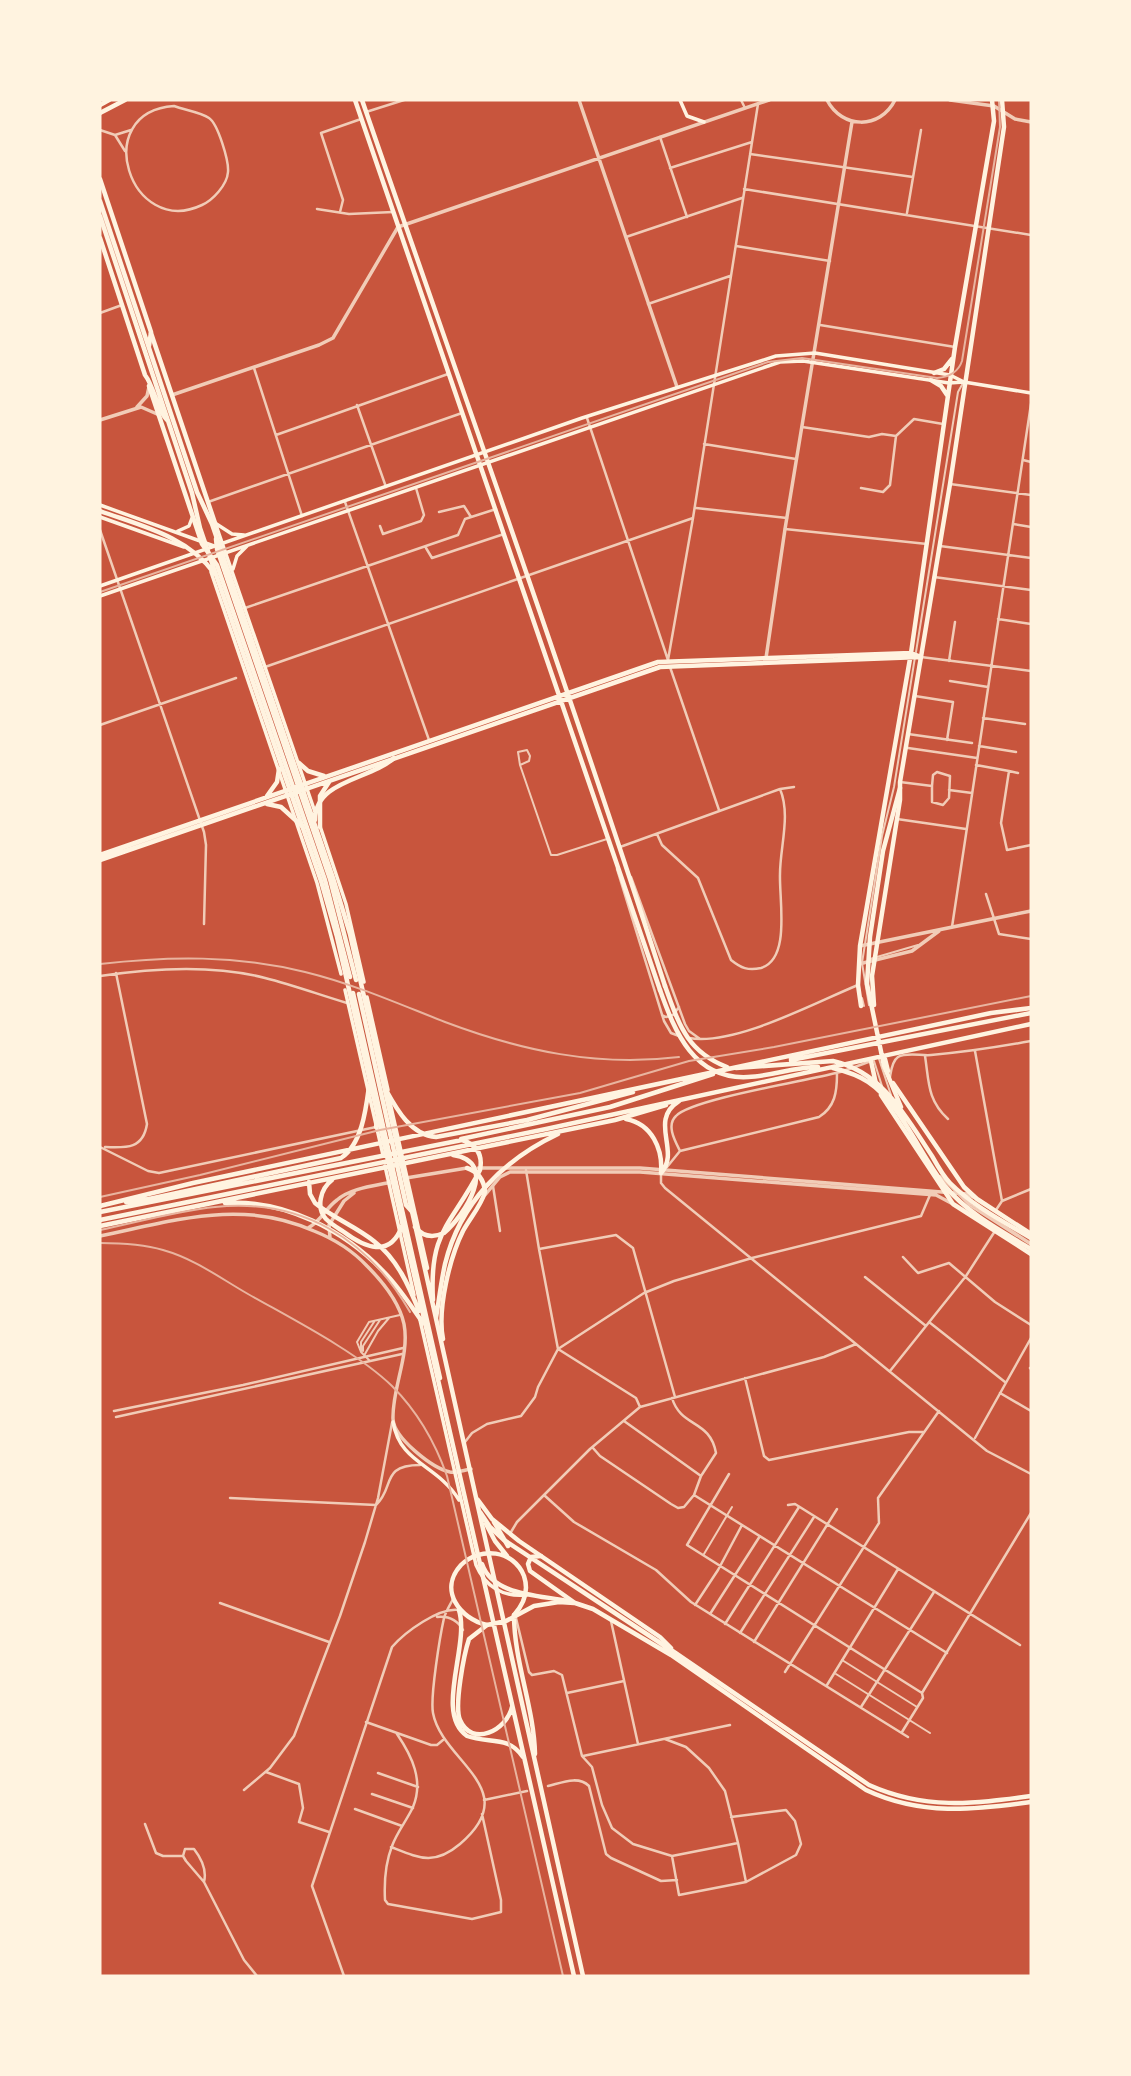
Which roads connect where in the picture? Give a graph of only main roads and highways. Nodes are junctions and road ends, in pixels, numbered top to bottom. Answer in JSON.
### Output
{"nodes":[{"id":1,"x":109,"y":100,"type":"edge"},
{"id":2,"x":125,"y":100,"type":"edge"},
{"id":3,"x":355,"y":100,"type":"edge"},
{"id":4,"x":362,"y":100,"type":"edge"},
{"id":5,"x":680,"y":100,"type":"edge"},
{"id":6,"x":992,"y":100,"type":"edge"},
{"id":7,"x":1002,"y":100,"type":"edge"},
{"id":8,"x":100,"y":105,"type":"edge"},
{"id":9,"x":100,"y":113,"type":"edge"},
{"id":10,"x":704,"y":122,"type":"road end"},
{"id":11,"x":100,"y":180,"type":"edge"},
{"id":12,"x":102,"y":193,"type":"edge"},
{"id":13,"x":100,"y":201,"type":"edge"},
{"id":14,"x":100,"y":216,"type":"edge"},
{"id":15,"x":100,"y":238,"type":"edge"},
{"id":16,"x":151,"y":332,"type":"junction"},
{"id":17,"x":149,"y":347,"type":"junction"},
{"id":18,"x":953,"y":359,"type":"junction"},
{"id":19,"x":934,"y":373,"type":"junction"},
{"id":20,"x":145,"y":375,"type":"junction"},
{"id":21,"x":952,"y":376,"type":"junction"},
{"id":22,"x":931,"y":380,"type":"junction"},
{"id":23,"x":949,"y":383,"type":"junction"},
{"id":24,"x":961,"y":383,"type":"junction"},
{"id":25,"x":1031,"y":393,"type":"edge"},
{"id":26,"x":948,"y":395,"type":"junction"},
{"id":27,"x":168,"y":420,"type":"junction"},
{"id":28,"x":484,"y":452,"type":"junction"},
{"id":29,"x":476,"y":456,"type":"junction"},
{"id":30,"x":488,"y":463,"type":"junction"},
{"id":31,"x":480,"y":466,"type":"junction"},
{"id":32,"x":195,"y":493,"type":"junction"},
{"id":33,"x":100,"y":505,"type":"edge"},
{"id":34,"x":211,"y":510,"type":"junction"},
{"id":35,"x":100,"y":511,"type":"edge"},
{"id":36,"x":192,"y":516,"type":"junction"},
{"id":37,"x":100,"y":517,"type":"edge"},
{"id":38,"x":215,"y":523,"type":"junction"},
{"id":39,"x":176,"y":532,"type":"junction"},
{"id":40,"x":250,"y":534,"type":"junction"},
{"id":41,"x":201,"y":542,"type":"junction"},
{"id":42,"x":172,"y":543,"type":"junction"},
{"id":43,"x":223,"y":544,"type":"junction"},
{"id":44,"x":250,"y":544,"type":"junction"},
{"id":45,"x":216,"y":547,"type":"junction"},
{"id":46,"x":226,"y":553,"type":"junction"},
{"id":47,"x":206,"y":555,"type":"junction"},
{"id":48,"x":219,"y":555,"type":"junction"},
{"id":49,"x":233,"y":574,"type":"junction"},
{"id":50,"x":218,"y":580,"type":"junction"},
{"id":51,"x":100,"y":586,"type":"edge"},
{"id":52,"x":100,"y":596,"type":"edge"},
{"id":53,"x":238,"y":610,"type":"junction"},
{"id":54,"x":248,"y":618,"type":"junction"},
{"id":55,"x":261,"y":654,"type":"junction"},
{"id":56,"x":915,"y":656,"type":"junction"},
{"id":57,"x":669,"y":663,"type":"junction"},
{"id":58,"x":257,"y":672,"type":"junction"},
{"id":59,"x":269,"y":678,"type":"junction"},
{"id":60,"x":250,"y":685,"type":"junction"},
{"id":61,"x":569,"y":695,"type":"junction"},
{"id":62,"x":562,"y":698,"type":"junction"},
{"id":63,"x":286,"y":758,"type":"junction"},
{"id":64,"x":394,"y":758,"type":"junction"},
{"id":65,"x":299,"y":763,"type":"junction"},
{"id":66,"x":291,"y":765,"type":"junction"},
{"id":67,"x":279,"y":769,"type":"junction"},
{"id":68,"x":302,"y":773,"type":"junction"},
{"id":69,"x":329,"y":776,"type":"junction"},
{"id":70,"x":337,"y":778,"type":"junction"},
{"id":71,"x":900,"y":785,"type":"junction"},
{"id":72,"x":307,"y":786,"type":"junction"},
{"id":73,"x":296,"y":789,"type":"junction"},
{"id":74,"x":287,"y":793,"type":"junction"},
{"id":75,"x":265,"y":798,"type":"junction"},
{"id":76,"x":259,"y":805,"type":"junction"},
{"id":77,"x":306,"y":818,"type":"junction"},
{"id":78,"x":297,"y":821,"type":"junction"},
{"id":79,"x":200,"y":823,"type":"junction"},
{"id":80,"x":318,"y":827,"type":"junction"},
{"id":81,"x":308,"y":831,"type":"junction"},
{"id":82,"x":101,"y":855,"type":"edge"},
{"id":83,"x":333,"y":939,"type":"junction"},
{"id":84,"x":356,"y":943,"type":"junction"},
{"id":85,"x":343,"y":946,"type":"junction"},
{"id":86,"x":351,"y":957,"type":"junction"},
{"id":87,"x":338,"y":960,"type":"junction"},
{"id":88,"x":341,"y":974,"type":"dead end"},
{"id":89,"x":364,"y":982,"type":"dead end"},
{"id":90,"x":345,"y":990,"type":"dead end"},
{"id":91,"x":356,"y":993,"type":"dead end"},
{"id":92,"x":367,"y":997,"type":"dead end"},
{"id":93,"x":871,"y":1005,"type":"road end"},
{"id":94,"x":862,"y":1006,"type":"road end"},
{"id":95,"x":359,"y":1007,"type":"junction"},
{"id":96,"x":1031,"y":1010,"type":"edge"},
{"id":97,"x":1031,"y":1024,"type":"edge"},
{"id":98,"x":379,"y":1051,"type":"junction"},
{"id":99,"x":372,"y":1053,"type":"junction"},
{"id":100,"x":882,"y":1059,"type":"road end"},
{"id":101,"x":873,"y":1060,"type":"road end"},
{"id":102,"x":737,"y":1066,"type":"junction"},
{"id":103,"x":379,"y":1068,"type":"junction"},
{"id":104,"x":756,"y":1068,"type":"junction"},
{"id":105,"x":370,"y":1082,"type":"junction"},
{"id":106,"x":382,"y":1083,"type":"junction"},
{"id":107,"x":657,"y":1084,"type":"junction"},
{"id":108,"x":683,"y":1098,"type":"junction"},
{"id":109,"x":391,"y":1107,"type":"junction"},
{"id":110,"x":382,"y":1109,"type":"junction"},
{"id":111,"x":906,"y":1117,"type":"junction"},
{"id":112,"x":622,"y":1119,"type":"junction"},
{"id":113,"x":376,"y":1127,"type":"junction"},
{"id":114,"x":567,"y":1130,"type":"junction"},
{"id":115,"x":453,"y":1140,"type":"junction"},
{"id":116,"x":449,"y":1154,"type":"junction"},
{"id":117,"x":324,"y":1167,"type":"junction"},
{"id":118,"x":467,"y":1168,"type":"road end"},
{"id":119,"x":338,"y":1177,"type":"junction"},
{"id":120,"x":398,"y":1180,"type":"junction"},
{"id":121,"x":193,"y":1186,"type":"junction"},
{"id":122,"x":210,"y":1203,"type":"junction"},
{"id":123,"x":100,"y":1206,"type":"edge"},
{"id":124,"x":100,"y":1212,"type":"edge"},
{"id":125,"x":415,"y":1215,"type":"junction"},
{"id":126,"x":117,"y":1219,"type":"junction"},
{"id":127,"x":100,"y":1220,"type":"edge"},
{"id":128,"x":414,"y":1223,"type":"junction"},
{"id":129,"x":100,"y":1226,"type":"edge"},
{"id":130,"x":402,"y":1226,"type":"junction"},
{"id":131,"x":1031,"y":1244,"type":"edge"},
{"id":132,"x":436,"y":1322,"type":"junction"},
{"id":133,"x":425,"y":1325,"type":"junction"},
{"id":134,"x":429,"y":1331,"type":"junction"},
{"id":135,"x":442,"y":1334,"type":"junction"},
{"id":136,"x":435,"y":1383,"type":"junction"},
{"id":137,"x":443,"y":1391,"type":"junction"},
{"id":138,"x":393,"y":1422,"type":"road end"},
{"id":139,"x":458,"y":1472,"type":"junction"},
{"id":140,"x":477,"y":1501,"type":"junction"},
{"id":141,"x":462,"y":1504,"type":"junction"},
{"id":142,"x":492,"y":1519,"type":"junction"},
{"id":143,"x":510,"y":1534,"type":"junction"},
{"id":144,"x":508,"y":1546,"type":"junction"},
{"id":145,"x":477,"y":1556,"type":"junction"},
{"id":146,"x":507,"y":1556,"type":"junction"},
{"id":147,"x":541,"y":1556,"type":"junction"},
{"id":148,"x":529,"y":1560,"type":"junction"},
{"id":149,"x":517,"y":1563,"type":"junction"},
{"id":150,"x":525,"y":1594,"type":"junction"},
{"id":151,"x":575,"y":1603,"type":"junction"},
{"id":152,"x":459,"y":1610,"type":"junction"},
{"id":153,"x":514,"y":1615,"type":"junction"},
{"id":154,"x":487,"y":1625,"type":"junction"},
{"id":155,"x":674,"y":1652,"type":"junction"},
{"id":156,"x":512,"y":1703,"type":"junction"},
{"id":157,"x":535,"y":1762,"type":"junction"},
{"id":158,"x":526,"y":1764,"type":"junction"},
{"id":159,"x":1031,"y":1797,"type":"edge"},
{"id":160,"x":1031,"y":1802,"type":"edge"},
{"id":161,"x":574,"y":1976,"type":"edge"},
{"id":162,"x":583,"y":1976,"type":"edge"}],
"edges":[{"from":1,"to":8,"type":"main road"},
{"from":2,"to":9,"type":"main road"},
{"from":3,"to":29,"type":"main road"},
{"from":4,"to":28,"type":"main road"},
{"from":5,"to":10,"type":"main road"},
{"from":6,"to":18,"type":"main road"},
{"from":7,"to":24,"type":"main road"},
{"from":11,"to":12,"type":"main road"},
{"from":12,"to":16,"type":"main road"},
{"from":13,"to":17,"type":"main road"},
{"from":14,"to":27,"type":"main road"},
{"from":15,"to":20,"type":"main road"},
{"from":16,"to":17,"type":"main road"},
{"from":16,"to":34,"type":"main road"},
{"from":17,"to":32,"type":"main road"},
{"from":18,"to":19,"type":"main road"},
{"from":18,"to":21,"type":"main road"},
{"from":19,"to":21,"type":"main road"},
{"from":19,"to":28,"type":"main road"},
{"from":20,"to":27,"type":"main road"},
{"from":20,"to":36,"type":"main road"},
{"from":21,"to":23,"type":"main road"},
{"from":21,"to":24,"type":"main road"},
{"from":22,"to":23,"type":"main road"},
{"from":22,"to":26,"type":"main road"},
{"from":22,"to":30,"type":"main road"},
{"from":23,"to":24,"type":"main road"},
{"from":23,"to":26,"type":"main road"},
{"from":24,"to":25,"type":"main road"},
{"from":24,"to":56,"type":"main road"},
{"from":26,"to":56,"type":"main road"},
{"from":27,"to":32,"type":"main road"},
{"from":28,"to":29,"type":"main road"},
{"from":28,"to":30,"type":"main road"},
{"from":29,"to":31,"type":"main road"},
{"from":29,"to":40,"type":"main road"},
{"from":30,"to":31,"type":"main road"},
{"from":30,"to":61,"type":"main road"},
{"from":31,"to":44,"type":"main road"},
{"from":31,"to":62,"type":"main road"},
{"from":32,"to":50,"type":"main road"},
{"from":32,"to":80,"type":"main road"},
{"from":33,"to":39,"type":"main road"},
{"from":34,"to":36,"type":"main road"},
{"from":34,"to":38,"type":"main road"},
{"from":35,"to":50,"type":"main road"},
{"from":36,"to":39,"type":"main road"},
{"from":36,"to":41,"type":"main road"},
{"from":37,"to":42,"type":"main road"},
{"from":38,"to":40,"type":"main road"},
{"from":38,"to":43,"type":"main road"},
{"from":38,"to":45,"type":"main road"},
{"from":39,"to":41,"type":"main road"},
{"from":39,"to":42,"type":"main road"},
{"from":40,"to":43,"type":"main road"},
{"from":41,"to":45,"type":"main road"},
{"from":41,"to":47,"type":"main road"},
{"from":42,"to":47,"type":"main road"},
{"from":43,"to":45,"type":"main road"},
{"from":43,"to":46,"type":"main road"},
{"from":44,"to":46,"type":"main road"},
{"from":44,"to":49,"type":"main road"},
{"from":45,"to":47,"type":"main road"},
{"from":45,"to":48,"type":"main road"},
{"from":46,"to":48,"type":"main road"},
{"from":46,"to":49,"type":"main road"},
{"from":47,"to":48,"type":"main road"},
{"from":47,"to":51,"type":"main road"},
{"from":47,"to":52,"type":"main road"},
{"from":47,"to":58,"type":"main road"},
{"from":47,"to":60,"type":"main road"},
{"from":48,"to":53,"type":"main road"},
{"from":49,"to":54,"type":"main road"},
{"from":50,"to":105,"type":"main road"},
{"from":53,"to":54,"type":"main road"},
{"from":53,"to":58,"type":"main road"},
{"from":54,"to":55,"type":"main road"},
{"from":55,"to":58,"type":"main road"},
{"from":55,"to":59,"type":"main road"},
{"from":56,"to":57,"type":"main road"},
{"from":56,"to":57,"type":"main road"},
{"from":56,"to":71,"type":"main road"},
{"from":56,"to":94,"type":"main road"},
{"from":57,"to":61,"type":"main road"},
{"from":58,"to":59,"type":"main road"},
{"from":58,"to":60,"type":"main road"},
{"from":58,"to":63,"type":"main road"},
{"from":59,"to":65,"type":"main road"},
{"from":60,"to":67,"type":"main road"},
{"from":61,"to":62,"type":"main road"},
{"from":61,"to":104,"type":"main road"},
{"from":62,"to":64,"type":"main road"},
{"from":62,"to":69,"type":"main road"},
{"from":62,"to":131,"type":"main road"},
{"from":63,"to":66,"type":"main road"},
{"from":63,"to":73,"type":"main road"},
{"from":64,"to":70,"type":"main road"},
{"from":64,"to":80,"type":"main road"},
{"from":65,"to":68,"type":"main road"},
{"from":65,"to":69,"type":"main road"},
{"from":66,"to":68,"type":"main road"},
{"from":66,"to":73,"type":"main road"},
{"from":67,"to":74,"type":"main road"},
{"from":67,"to":75,"type":"main road"},
{"from":68,"to":72,"type":"main road"},
{"from":69,"to":72,"type":"main road"},
{"from":70,"to":72,"type":"main road"},
{"from":70,"to":80,"type":"main road"},
{"from":71,"to":93,"type":"main road"},
{"from":71,"to":111,"type":"main road"},
{"from":72,"to":73,"type":"main road"},
{"from":72,"to":80,"type":"main road"},
{"from":73,"to":74,"type":"main road"},
{"from":73,"to":77,"type":"main road"},
{"from":74,"to":75,"type":"main road"},
{"from":74,"to":76,"type":"main road"},
{"from":74,"to":78,"type":"main road"},
{"from":75,"to":79,"type":"main road"},
{"from":76,"to":78,"type":"main road"},
{"from":76,"to":79,"type":"main road"},
{"from":77,"to":81,"type":"main road"},
{"from":77,"to":86,"type":"main road"},
{"from":78,"to":81,"type":"main road"},
{"from":78,"to":83,"type":"main road"},
{"from":79,"to":82,"type":"main road"},
{"from":80,"to":84,"type":"main road"},
{"from":80,"to":106,"type":"main road"},
{"from":81,"to":85,"type":"main road"},
{"from":83,"to":85,"type":"main road"},
{"from":83,"to":87,"type":"main road"},
{"from":84,"to":86,"type":"main road"},
{"from":84,"to":89,"type":"main road"},
{"from":85,"to":86,"type":"main road"},
{"from":85,"to":87,"type":"main road"},
{"from":87,"to":88,"type":"main road"},
{"from":90,"to":113,"type":"main road"},
{"from":91,"to":95,"type":"main road"},
{"from":92,"to":98,"type":"main road"},
{"from":95,"to":99,"type":"main road"},
{"from":95,"to":110,"type":"main road"},
{"from":96,"to":102,"type":"main road"},
{"from":96,"to":104,"type":"main road"},
{"from":97,"to":108,"type":"main road"},
{"from":98,"to":103,"type":"main road"},
{"from":98,"to":106,"type":"main road"},
{"from":99,"to":103,"type":"main road"},
{"from":99,"to":106,"type":"main road"},
{"from":100,"to":131,"type":"main road"},
{"from":101,"to":131,"type":"main road"},
{"from":102,"to":107,"type":"main road"},
{"from":102,"to":115,"type":"main road"},
{"from":103,"to":106,"type":"main road"},
{"from":104,"to":111,"type":"main road"},
{"from":105,"to":121,"type":"main road"},
{"from":105,"to":130,"type":"main road"},
{"from":106,"to":107,"type":"main road"},
{"from":106,"to":109,"type":"main road"},
{"from":106,"to":110,"type":"main road"},
{"from":106,"to":128,"type":"main road"},
{"from":107,"to":121,"type":"main road"},
{"from":108,"to":112,"type":"main road"},
{"from":108,"to":112,"type":"main road"},
{"from":108,"to":126,"type":"main road"},
{"from":109,"to":110,"type":"main road"},
{"from":109,"to":125,"type":"main road"},
{"from":110,"to":113,"type":"main road"},
{"from":110,"to":120,"type":"main road"},
{"from":111,"to":131,"type":"main road"},
{"from":112,"to":114,"type":"main road"},
{"from":113,"to":136,"type":"main road"},
{"from":114,"to":116,"type":"main road"},
{"from":114,"to":132,"type":"main road"},
{"from":115,"to":117,"type":"main road"},
{"from":115,"to":132,"type":"main road"},
{"from":116,"to":119,"type":"main road"},
{"from":116,"to":128,"type":"main road"},
{"from":117,"to":124,"type":"main road"},
{"from":117,"to":133,"type":"main road"},
{"from":118,"to":135,"type":"main road"},
{"from":119,"to":122,"type":"main road"},
{"from":119,"to":130,"type":"main road"},
{"from":120,"to":125,"type":"main road"},
{"from":120,"to":134,"type":"main road"},
{"from":121,"to":123,"type":"main road"},
{"from":122,"to":126,"type":"main road"},
{"from":122,"to":133,"type":"main road"},
{"from":125,"to":135,"type":"main road"},
{"from":126,"to":127,"type":"main road"},
{"from":126,"to":129,"type":"main road"},
{"from":128,"to":132,"type":"main road"},
{"from":130,"to":133,"type":"main road"},
{"from":132,"to":140,"type":"main road"},
{"from":133,"to":156,"type":"main road"},
{"from":134,"to":135,"type":"main road"},
{"from":134,"to":137,"type":"main road"},
{"from":135,"to":140,"type":"main road"},
{"from":136,"to":137,"type":"main road"},
{"from":136,"to":139,"type":"main road"},
{"from":137,"to":139,"type":"main road"},
{"from":138,"to":141,"type":"main road"},
{"from":139,"to":141,"type":"main road"},
{"from":139,"to":145,"type":"main road"},
{"from":140,"to":142,"type":"main road"},
{"from":140,"to":146,"type":"main road"},
{"from":140,"to":155,"type":"main road"},
{"from":140,"to":157,"type":"main road"},
{"from":141,"to":145,"type":"main road"},
{"from":142,"to":143,"type":"main road"},
{"from":142,"to":144,"type":"main road"},
{"from":143,"to":144,"type":"main road"},
{"from":143,"to":147,"type":"main road"},
{"from":144,"to":146,"type":"main road"},
{"from":145,"to":146,"type":"main road"},
{"from":145,"to":150,"type":"main road"},
{"from":145,"to":152,"type":"main road"},
{"from":146,"to":149,"type":"main road"},
{"from":147,"to":148,"type":"main road"},
{"from":147,"to":155,"type":"main road"},
{"from":148,"to":149,"type":"main road"},
{"from":148,"to":151,"type":"main road"},
{"from":149,"to":150,"type":"main road"},
{"from":150,"to":151,"type":"main road"},
{"from":150,"to":153,"type":"main road"},
{"from":151,"to":153,"type":"main road"},
{"from":151,"to":160,"type":"main road"},
{"from":152,"to":154,"type":"main road"},
{"from":152,"to":158,"type":"main road"},
{"from":153,"to":154,"type":"main road"},
{"from":153,"to":157,"type":"main road"},
{"from":154,"to":156,"type":"main road"},
{"from":155,"to":159,"type":"main road"},
{"from":156,"to":158,"type":"main road"},
{"from":157,"to":162,"type":"main road"},
{"from":158,"to":161,"type":"main road"}]}
